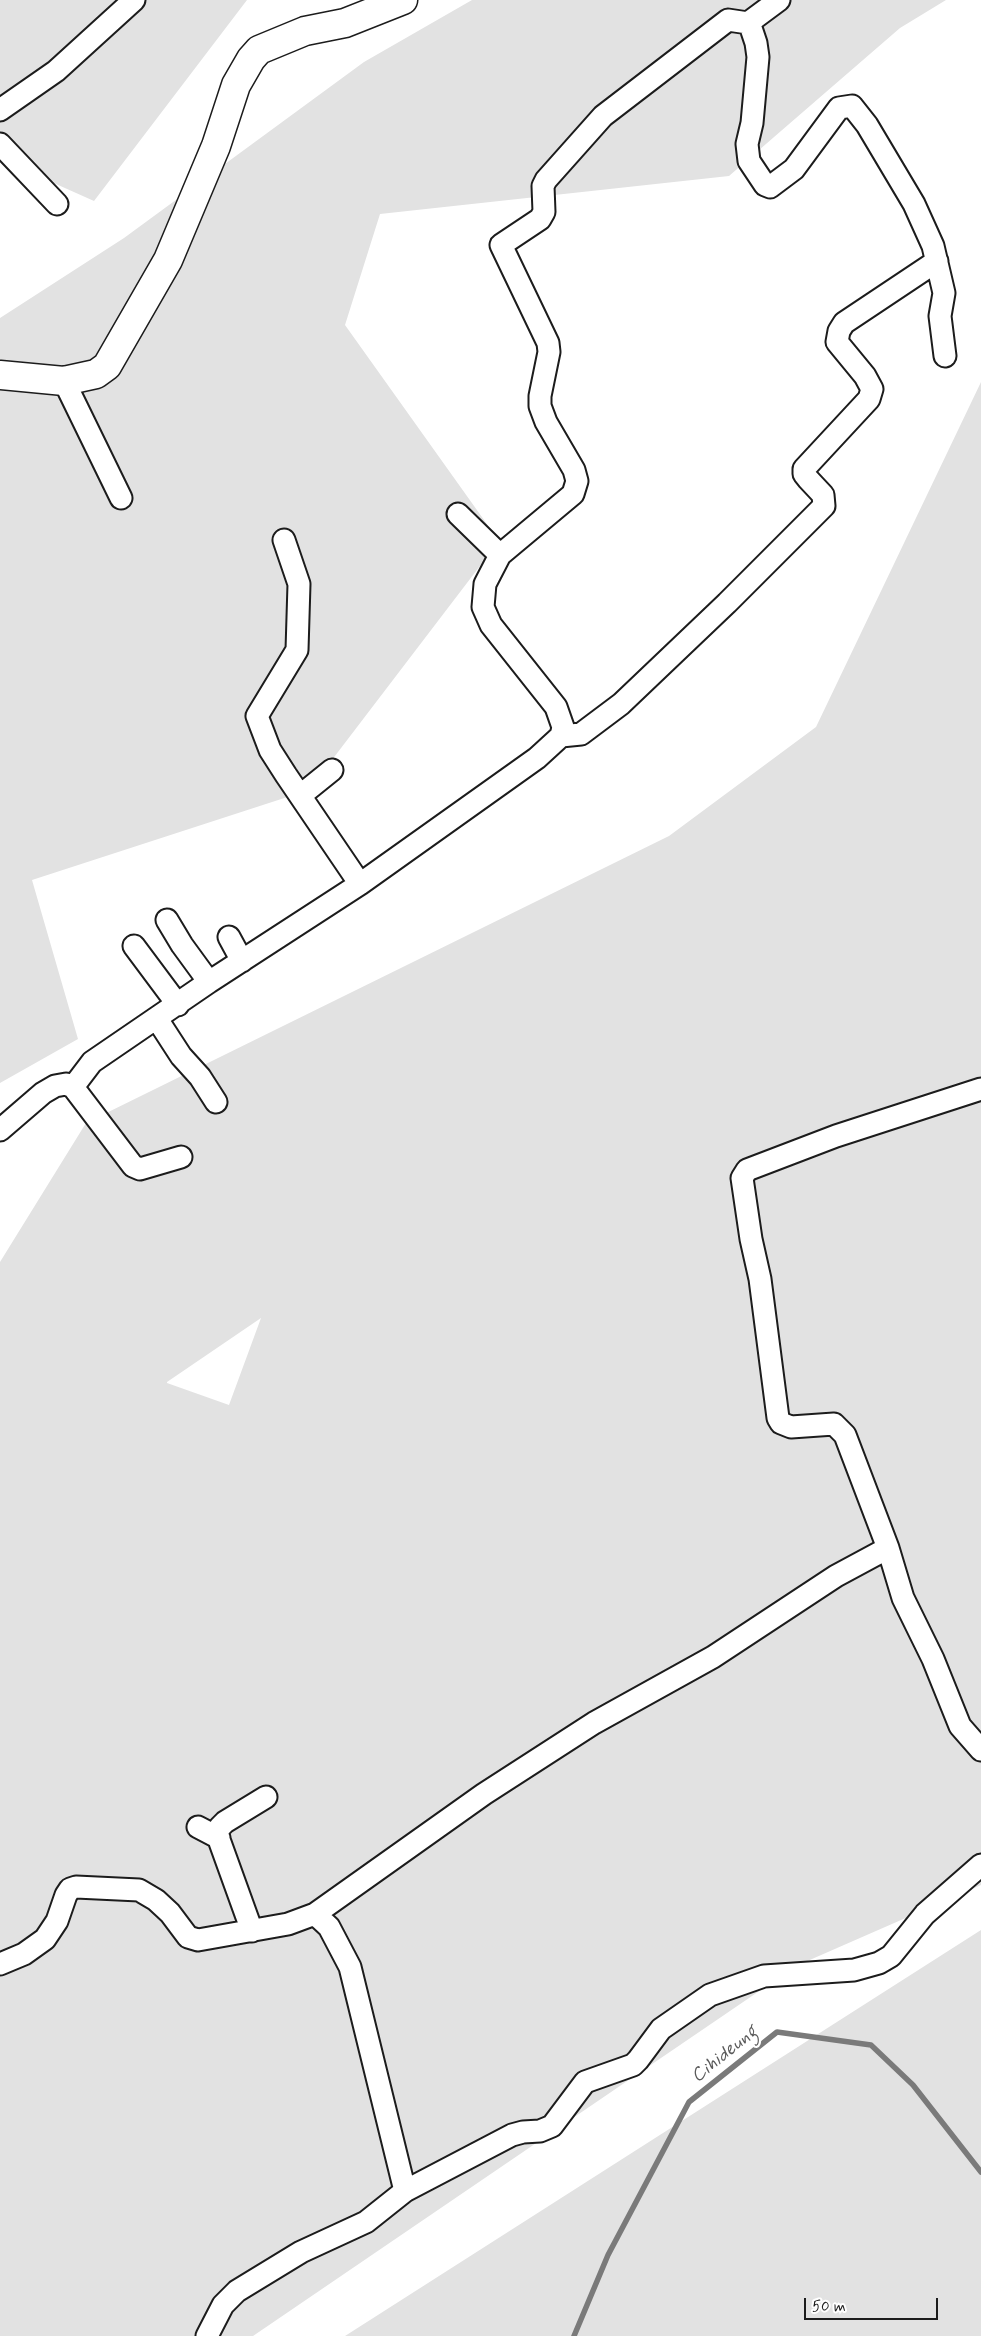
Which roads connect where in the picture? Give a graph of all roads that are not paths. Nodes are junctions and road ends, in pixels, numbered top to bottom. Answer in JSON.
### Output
{"nodes":[{"id":1,"x":134,"y":0,"type":"edge"},
{"id":2,"x":403,"y":0,"type":"edge"},
{"id":3,"x":779,"y":0,"type":"edge"},
{"id":4,"x":749,"y":22,"type":"junction"},
{"id":5,"x":0,"y":110,"type":"edge"},
{"id":6,"x":0,"y":144,"type":"edge"},
{"id":7,"x":57,"y":204,"type":"dead end"},
{"id":8,"x":937,"y":261,"type":"junction"},
{"id":9,"x":945,"y":356,"type":"dead end"},
{"id":10,"x":0,"y":375,"type":"edge"},
{"id":11,"x":64,"y":381,"type":"junction"},
{"id":12,"x":121,"y":498,"type":"dead end"},
{"id":13,"x":458,"y":514,"type":"dead end"},
{"id":14,"x":284,"y":540,"type":"dead end"},
{"id":15,"x":500,"y":555,"type":"junction"},
{"id":16,"x":561,"y":736,"type":"junction"},
{"id":17,"x":332,"y":770,"type":"dead end"},
{"id":18,"x":301,"y":795,"type":"junction"},
{"id":19,"x":360,"y":884,"type":"junction"},
{"id":20,"x":167,"y":920,"type":"dead end"},
{"id":21,"x":229,"y":937,"type":"dead end"},
{"id":22,"x":134,"y":946,"type":"dead end"},
{"id":23,"x":242,"y":961,"type":"junction"},
{"id":24,"x":209,"y":982,"type":"junction"},
{"id":25,"x":178,"y":1005,"type":"junction"},
{"id":26,"x":156,"y":1019,"type":"junction"},
{"id":27,"x":74,"y":1087,"type":"junction"},
{"id":28,"x":981,"y":1089,"type":"edge"},
{"id":29,"x":216,"y":1102,"type":"dead end"},
{"id":30,"x":0,"y":1130,"type":"edge"},
{"id":31,"x":181,"y":1157,"type":"dead end"},
{"id":32,"x":888,"y":1548,"type":"junction"},
{"id":33,"x":981,"y":1750,"type":"edge"},
{"id":34,"x":266,"y":1797,"type":"dead end"},
{"id":35,"x":198,"y":1827,"type":"dead end"},
{"id":36,"x":219,"y":1838,"type":"junction"},
{"id":37,"x":981,"y":1865,"type":"edge"},
{"id":38,"x":315,"y":1914,"type":"junction"},
{"id":39,"x":252,"y":1931,"type":"junction"},
{"id":40,"x":0,"y":1964,"type":"edge"},
{"id":41,"x":405,"y":2190,"type":"junction"},
{"id":42,"x":207,"y":2336,"type":"edge"}],
"edges":[{"from":1,"to":5,"type":"street"},
{"from":2,"to":11,"type":"street"},
{"from":3,"to":4,"type":"street"},
{"from":4,"to":8,"type":"street"},
{"from":4,"to":15,"type":"street"},
{"from":6,"to":7,"type":"street"},
{"from":8,"to":9,"type":"street"},
{"from":8,"to":16,"type":"street"},
{"from":10,"to":11,"type":"street"},
{"from":11,"to":12,"type":"street"},
{"from":13,"to":15,"type":"street"},
{"from":14,"to":18,"type":"street"},
{"from":15,"to":16,"type":"street"},
{"from":16,"to":19,"type":"street"},
{"from":17,"to":18,"type":"street"},
{"from":18,"to":19,"type":"street"},
{"from":19,"to":23,"type":"street"},
{"from":20,"to":24,"type":"street"},
{"from":21,"to":23,"type":"street"},
{"from":22,"to":25,"type":"street"},
{"from":23,"to":24,"type":"street"},
{"from":24,"to":25,"type":"street"},
{"from":25,"to":26,"type":"street"},
{"from":26,"to":27,"type":"street"},
{"from":26,"to":29,"type":"street"},
{"from":27,"to":30,"type":"street"},
{"from":27,"to":31,"type":"street"},
{"from":28,"to":32,"type":"street"},
{"from":32,"to":33,"type":"street"},
{"from":32,"to":38,"type":"street"},
{"from":34,"to":36,"type":"street"},
{"from":35,"to":36,"type":"street"},
{"from":36,"to":39,"type":"street"},
{"from":37,"to":41,"type":"street"},
{"from":38,"to":39,"type":"street"},
{"from":38,"to":41,"type":"street"},
{"from":39,"to":40,"type":"street"},
{"from":41,"to":42,"type":"street"}]}
